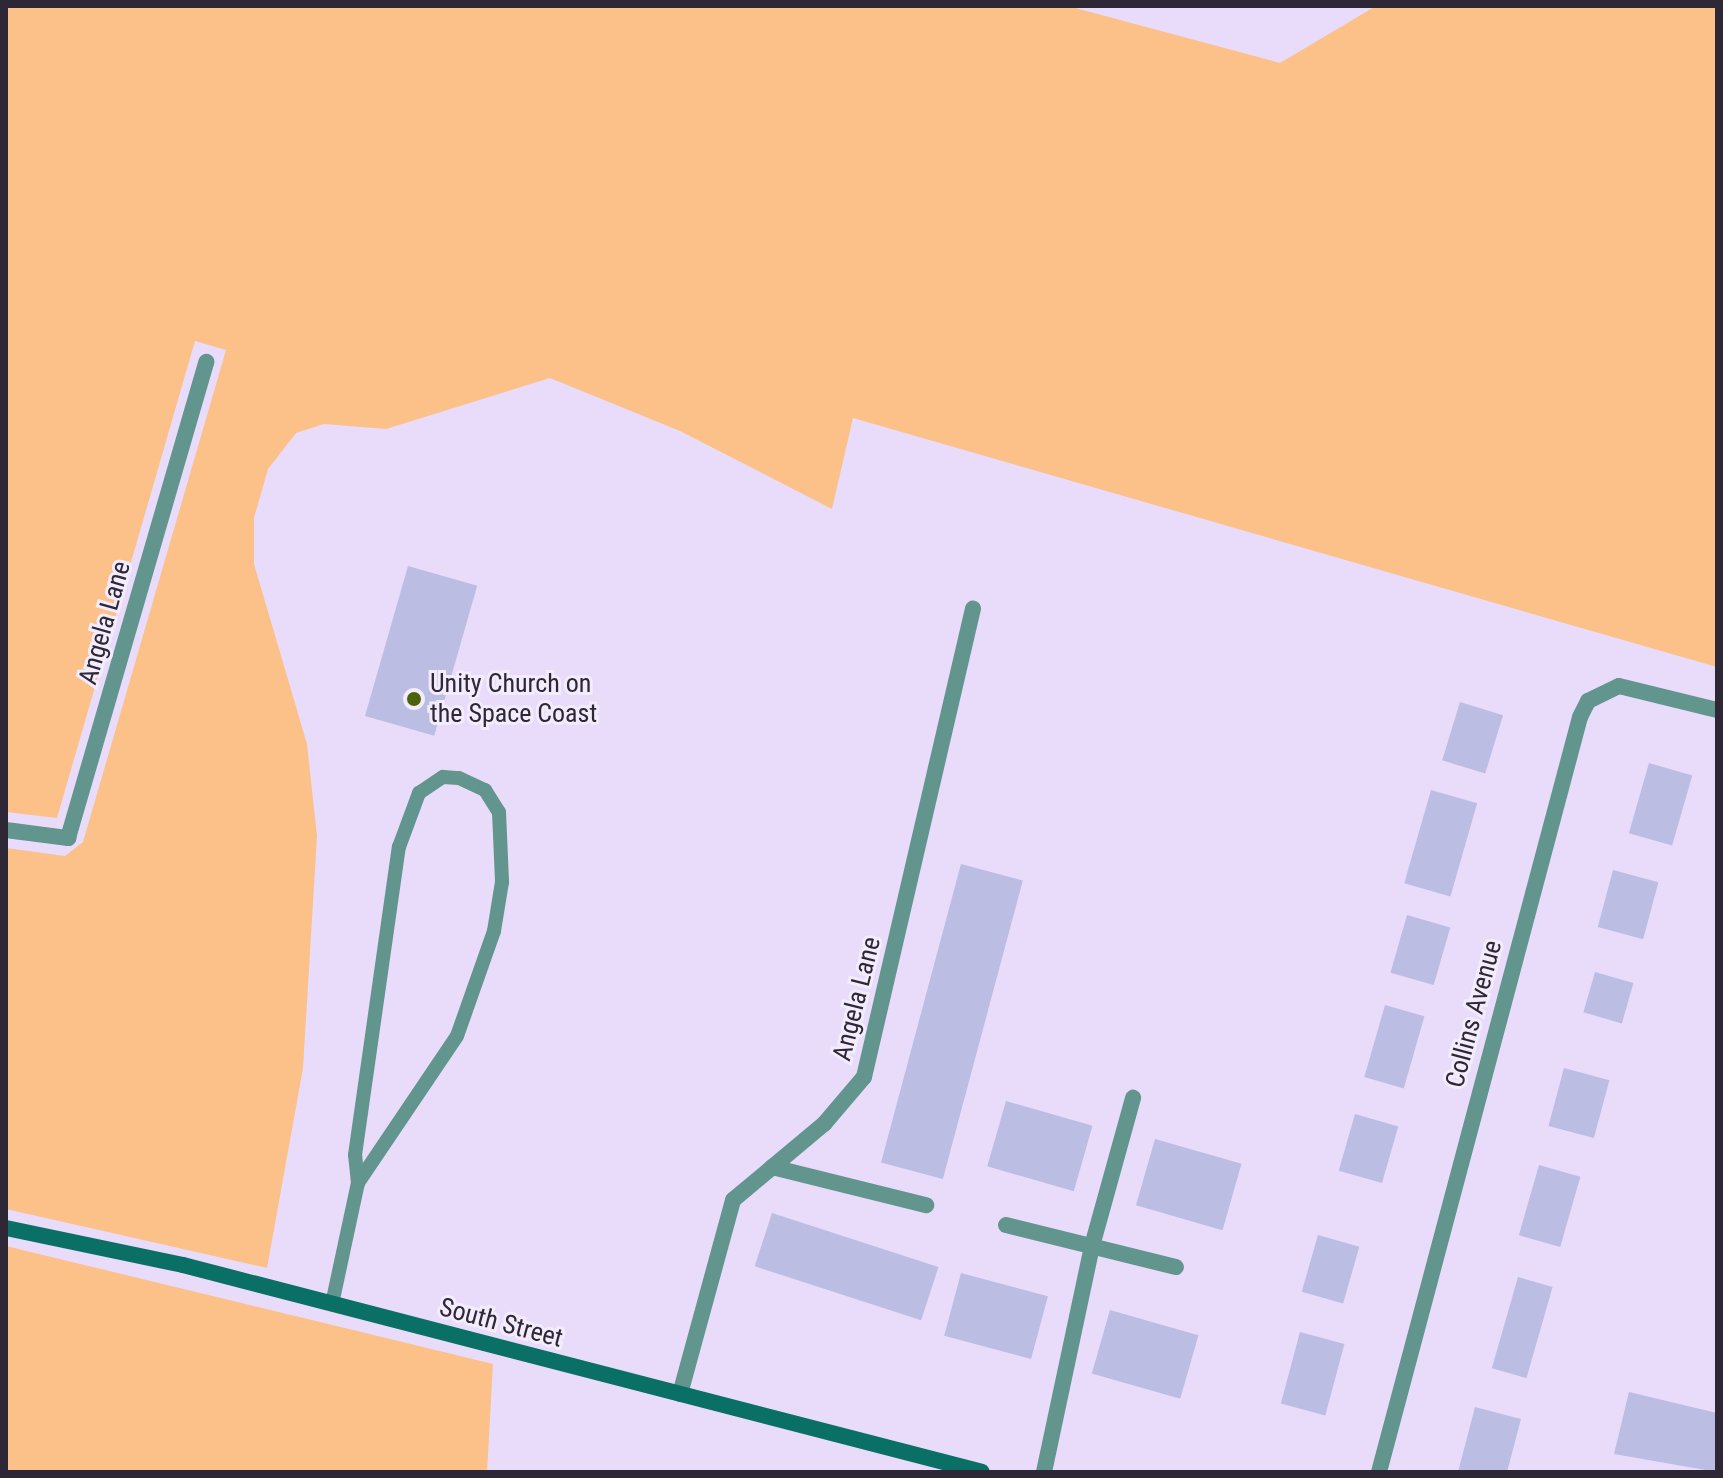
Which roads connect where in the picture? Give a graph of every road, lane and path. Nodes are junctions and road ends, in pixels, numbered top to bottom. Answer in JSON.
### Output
{"nodes":[{"id":1,"x":206,"y":362,"type":"dead end"},
{"id":2,"x":973,"y":609,"type":"dead end"},
{"id":3,"x":1717,"y":710,"type":"edge"},
{"id":4,"x":6,"y":830,"type":"edge"},
{"id":5,"x":1133,"y":1098,"type":"dead end"},
{"id":6,"x":772,"y":1167,"type":"junction"},
{"id":7,"x":358,"y":1183,"type":"junction"},
{"id":8,"x":926,"y":1205,"type":"dead end"},
{"id":9,"x":1006,"y":1225,"type":"dead end"},
{"id":10,"x":6,"y":1228,"type":"edge"},
{"id":11,"x":1092,"y":1246,"type":"junction"},
{"id":12,"x":1176,"y":1267,"type":"dead end"},
{"id":13,"x":332,"y":1304,"type":"junction"},
{"id":14,"x":680,"y":1394,"type":"junction"},
{"id":15,"x":982,"y":1472,"type":"edge"},
{"id":16,"x":1044,"y":1472,"type":"edge"},
{"id":17,"x":1379,"y":1472,"type":"edge"}],
"edges":[{"from":1,"to":4,"type":"street","name":"Angela Lane"},
{"from":2,"to":6,"type":"street","name":"Angela Lane"},
{"from":3,"to":17,"type":"street","name":"Collins Avenue"},
{"from":5,"to":11,"type":"street"},
{"from":6,"to":8,"type":"street"},
{"from":6,"to":14,"type":"street","name":"Angela Lane"},
{"from":7,"to":7,"type":"lane"},
{"from":7,"to":13,"type":"lane"},
{"from":9,"to":11,"type":"street"},
{"from":10,"to":13,"type":"main road","name":"South Street"},
{"from":11,"to":12,"type":"street"},
{"from":11,"to":16,"type":"street"},
{"from":13,"to":14,"type":"main road","name":"South Street"},
{"from":14,"to":15,"type":"main road","name":"South Street"}]}
